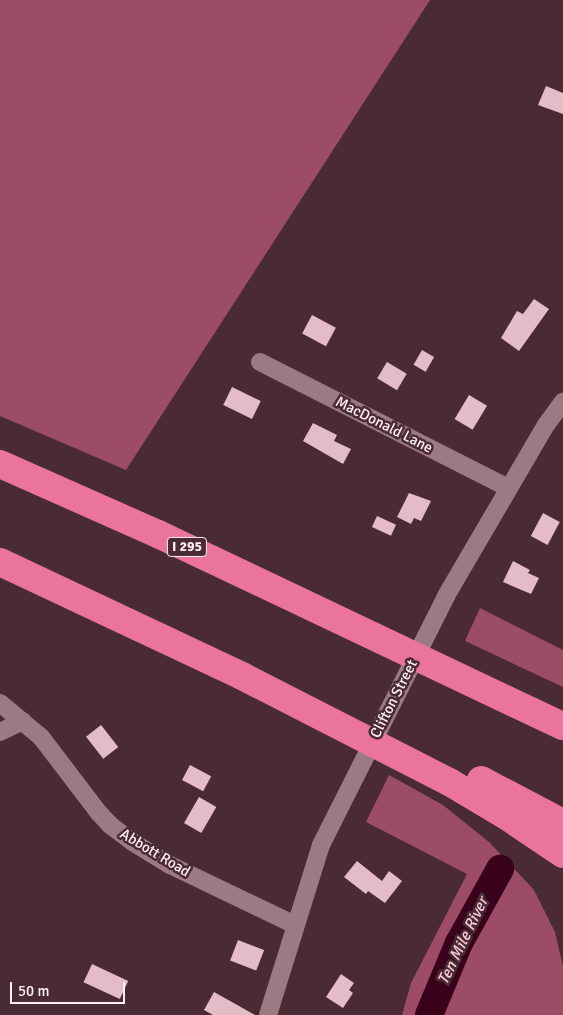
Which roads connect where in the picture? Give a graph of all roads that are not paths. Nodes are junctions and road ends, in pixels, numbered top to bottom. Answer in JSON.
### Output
{"nodes":[{"id":1,"x":260,"y":362,"type":"dead end"},
{"id":2,"x":563,"y":402,"type":"edge"},
{"id":3,"x":0,"y":464,"type":"edge"},
{"id":4,"x":508,"y":488,"type":"junction"},
{"id":5,"x":0,"y":549,"type":"edge"},
{"id":6,"x":0,"y":562,"type":"edge"},
{"id":7,"x":457,"y":682,"type":"junction"},
{"id":8,"x":0,"y":703,"type":"edge"},
{"id":9,"x":332,"y":713,"type":"junction"},
{"id":10,"x":23,"y":721,"type":"junction"},
{"id":11,"x":563,"y":726,"type":"edge"},
{"id":12,"x":0,"y":732,"type":"edge"},
{"id":13,"x":563,"y":744,"type":"edge"},
{"id":14,"x":418,"y":757,"type":"junction"},
{"id":15,"x":563,"y":823,"type":"edge"},
{"id":16,"x":563,"y":854,"type":"edge"},
{"id":17,"x":296,"y":925,"type":"junction"},
{"id":18,"x":268,"y":1015,"type":"edge"}],
"edges":[{"from":1,"to":4,"type":"street","name":"MacDonald Lane"},
{"from":2,"to":4,"type":"street","name":"Clifton Street"},
{"from":3,"to":7,"type":"highway","number":"I 295"},
{"from":4,"to":17,"type":"street","name":"Clifton Street"},
{"from":5,"to":9,"type":"highway"},
{"from":6,"to":9,"type":"highway"},
{"from":7,"to":11,"type":"highway"},
{"from":7,"to":13,"type":"highway"},
{"from":8,"to":10,"type":"street","name":"Abbott Road"},
{"from":9,"to":14,"type":"highway"},
{"from":10,"to":12,"type":"street"},
{"from":10,"to":17,"type":"street","name":"Abbott Road"},
{"from":14,"to":15,"type":"highway"},
{"from":14,"to":16,"type":"highway"},
{"from":17,"to":18,"type":"street","name":"Clifton Street"}]}
